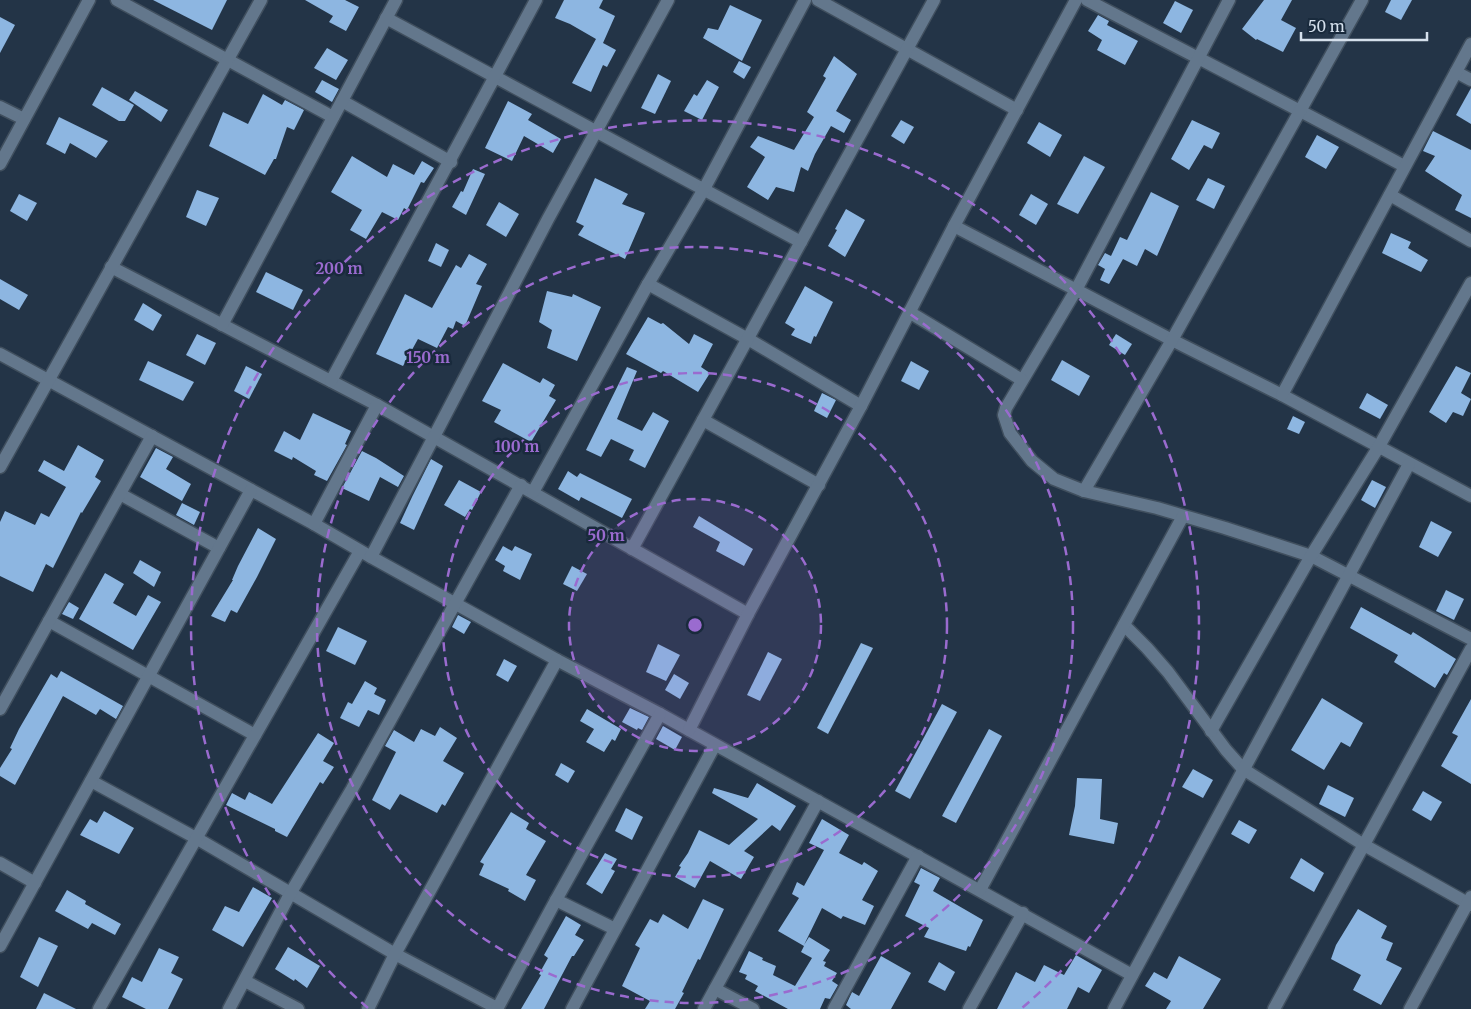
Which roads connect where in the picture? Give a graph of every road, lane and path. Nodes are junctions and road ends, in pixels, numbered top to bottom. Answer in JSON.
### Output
{"nodes":[{"id":1,"x":89,"y":0,"type":"edge"},
{"id":2,"x":117,"y":0,"type":"edge"},
{"id":3,"x":262,"y":0,"type":"edge"},
{"id":4,"x":396,"y":0,"type":"edge"},
{"id":5,"x":536,"y":0,"type":"edge"},
{"id":6,"x":668,"y":0,"type":"edge"},
{"id":7,"x":805,"y":0,"type":"edge"},
{"id":8,"x":818,"y":0,"type":"edge"},
{"id":9,"x":934,"y":0,"type":"edge"},
{"id":10,"x":1076,"y":0,"type":"edge"},
{"id":11,"x":1087,"y":0,"type":"edge"},
{"id":12,"x":1229,"y":0,"type":"edge"},
{"id":13,"x":1362,"y":0,"type":"edge"},
{"id":14,"x":386,"y":18,"type":"junction"},
{"id":15,"x":1471,"y":44,"type":"edge"},
{"id":16,"x":908,"y":49,"type":"junction"},
{"id":17,"x":1198,"y":59,"type":"junction"},
{"id":18,"x":229,"y":60,"type":"junction"},
{"id":19,"x":1456,"y":72,"type":"junction"},
{"id":20,"x":496,"y":76,"type":"junction"},
{"id":21,"x":1471,"y":80,"type":"edge"},
{"id":22,"x":342,"y":101,"type":"junction"},
{"id":23,"x":0,"y":107,"type":"edge"},
{"id":24,"x":1017,"y":110,"type":"junction"},
{"id":25,"x":1300,"y":110,"type":"junction"},
{"id":26,"x":333,"y":117,"type":"junction"},
{"id":27,"x":24,"y":119,"type":"junction"},
{"id":28,"x":597,"y":132,"type":"junction"},
{"id":29,"x":451,"y":162,"type":"junction"},
{"id":30,"x":0,"y":164,"type":"edge"},
{"id":31,"x":1404,"y":166,"type":"junction"},
{"id":32,"x":704,"y":190,"type":"junction"},
{"id":33,"x":1390,"y":195,"type":"junction"},
{"id":34,"x":954,"y":226,"type":"junction"},
{"id":35,"x":1471,"y":241,"type":"edge"},
{"id":36,"x":801,"y":242,"type":"junction"},
{"id":37,"x":111,"y":267,"type":"junction"},
{"id":38,"x":1471,"y":283,"type":"edge"},
{"id":39,"x":648,"y":284,"type":"junction"},
{"id":40,"x":1076,"y":290,"type":"junction"},
{"id":41,"x":909,"y":312,"type":"junction"},
{"id":42,"x":222,"y":325,"type":"junction"},
{"id":43,"x":748,"y":339,"type":"junction"},
{"id":44,"x":1172,"y":340,"type":"junction"},
{"id":45,"x":0,"y":354,"type":"edge"},
{"id":46,"x":49,"y":380,"type":"junction"},
{"id":47,"x":1022,"y":380,"type":"junction"},
{"id":48,"x":331,"y":381,"type":"junction"},
{"id":49,"x":1282,"y":395,"type":"junction"},
{"id":50,"x":377,"y":405,"type":"junction"},
{"id":51,"x":861,"y":406,"type":"junction"},
{"id":52,"x":703,"y":420,"type":"junction"},
{"id":53,"x":152,"y":436,"type":"junction"},
{"id":54,"x":432,"y":436,"type":"junction"},
{"id":55,"x":1378,"y":448,"type":"junction"},
{"id":56,"x":1409,"y":464,"type":"junction"},
{"id":57,"x":0,"y":467,"type":"edge"},
{"id":58,"x":521,"y":485,"type":"junction"},
{"id":59,"x":819,"y":485,"type":"junction"},
{"id":60,"x":251,"y":490,"type":"junction"},
{"id":61,"x":1084,"y":491,"type":"junction"},
{"id":62,"x":533,"y":492,"type":"junction"},
{"id":63,"x":120,"y":494,"type":"junction"},
{"id":64,"x":1471,"y":496,"type":"edge"},
{"id":65,"x":1183,"y":516,"type":"junction"},
{"id":66,"x":314,"y":524,"type":"junction"},
{"id":67,"x":219,"y":548,"type":"junction"},
{"id":68,"x":632,"y":549,"type":"junction"},
{"id":69,"x":365,"y":554,"type":"junction"},
{"id":70,"x":1311,"y":556,"type":"junction"},
{"id":71,"x":1348,"y":576,"type":"junction"},
{"id":72,"x":455,"y":603,"type":"junction"},
{"id":73,"x":748,"y":614,"type":"junction"},
{"id":74,"x":49,"y":621,"type":"junction"},
{"id":75,"x":1124,"y":624,"type":"junction"},
{"id":76,"x":1471,"y":639,"type":"edge"},
{"id":77,"x":1471,"y":649,"type":"edge"},
{"id":78,"x":557,"y":660,"type":"junction"},
{"id":79,"x":148,"y":676,"type":"junction"},
{"id":80,"x":0,"y":709,"type":"edge"},
{"id":81,"x":660,"y":714,"type":"junction"},
{"id":82,"x":689,"y":730,"type":"junction"},
{"id":83,"x":1211,"y":731,"type":"junction"},
{"id":84,"x":255,"y":735,"type":"junction"},
{"id":85,"x":716,"y":745,"type":"junction"},
{"id":86,"x":1243,"y":769,"type":"junction"},
{"id":87,"x":91,"y":781,"type":"junction"},
{"id":88,"x":818,"y":801,"type":"junction"},
{"id":89,"x":196,"y":838,"type":"junction"},
{"id":90,"x":1364,"y":845,"type":"junction"},
{"id":91,"x":918,"y":856,"type":"junction"},
{"id":92,"x":0,"y":863,"type":"edge"},
{"id":93,"x":35,"y":883,"type":"junction"},
{"id":94,"x":980,"y":890,"type":"junction"},
{"id":95,"x":290,"y":894,"type":"junction"},
{"id":96,"x":556,"y":900,"type":"junction"},
{"id":97,"x":1470,"y":902,"type":"edge"},
{"id":98,"x":1023,"y":913,"type":"junction"},
{"id":99,"x":615,"y":929,"type":"junction"},
{"id":100,"x":0,"y":946,"type":"edge"},
{"id":101,"x":394,"y":954,"type":"junction"},
{"id":102,"x":1132,"y":975,"type":"junction"},
{"id":103,"x":245,"y":981,"type":"junction"},
{"id":104,"x":715,"y":989,"type":"junction"},
{"id":105,"x":497,"y":1008,"type":"edge"},
{"id":106,"x":99,"y":1009,"type":"edge"},
{"id":107,"x":229,"y":1009,"type":"edge"},
{"id":108,"x":298,"y":1009,"type":"edge"},
{"id":109,"x":368,"y":1009,"type":"edge"},
{"id":110,"x":572,"y":1009,"type":"edge"},
{"id":111,"x":704,"y":1009,"type":"edge"},
{"id":112,"x":753,"y":1009,"type":"edge"},
{"id":113,"x":834,"y":1009,"type":"edge"},
{"id":114,"x":969,"y":1009,"type":"edge"},
{"id":115,"x":1114,"y":1009,"type":"edge"},
{"id":116,"x":1274,"y":1009,"type":"edge"},
{"id":117,"x":1410,"y":1009,"type":"edge"}],
"edges":[{"from":1,"to":27,"type":"street"},
{"from":2,"to":18,"type":"street"},
{"from":3,"to":18,"type":"street"},
{"from":4,"to":14,"type":"street"},
{"from":5,"to":20,"type":"street"},
{"from":6,"to":28,"type":"street"},
{"from":7,"to":32,"type":"street"},
{"from":8,"to":16,"type":"street"},
{"from":9,"to":16,"type":"street"},
{"from":10,"to":24,"type":"street"},
{"from":11,"to":17,"type":"street"},
{"from":12,"to":17,"type":"street"},
{"from":13,"to":25,"type":"street"},
{"from":14,"to":20,"type":"street"},
{"from":14,"to":22,"type":"street"},
{"from":15,"to":19,"type":"street"},
{"from":16,"to":24,"type":"street"},
{"from":16,"to":36,"type":"street"},
{"from":17,"to":25,"type":"street"},
{"from":17,"to":40,"type":"street"},
{"from":18,"to":26,"type":"street"},
{"from":18,"to":37,"type":"street"},
{"from":19,"to":21,"type":"street"},
{"from":19,"to":31,"type":"street"},
{"from":20,"to":28,"type":"street"},
{"from":20,"to":29,"type":"street"},
{"from":22,"to":26,"type":"street"},
{"from":22,"to":29,"type":"street"},
{"from":23,"to":27,"type":"street"},
{"from":24,"to":34,"type":"street"},
{"from":25,"to":31,"type":"street"},
{"from":25,"to":44,"type":"street"},
{"from":26,"to":42,"type":"street"},
{"from":27,"to":30,"type":"street"},
{"from":28,"to":32,"type":"street"},
{"from":28,"to":54,"type":"street"},
{"from":29,"to":48,"type":"street"},
{"from":31,"to":33,"type":"street"},
{"from":32,"to":36,"type":"street"},
{"from":32,"to":39,"type":"street"},
{"from":33,"to":35,"type":"street"},
{"from":33,"to":49,"type":"street"},
{"from":34,"to":40,"type":"street"},
{"from":34,"to":41,"type":"street"},
{"from":36,"to":43,"type":"street"},
{"from":37,"to":42,"type":"street"},
{"from":37,"to":46,"type":"street"},
{"from":38,"to":55,"type":"street"},
{"from":39,"to":43,"type":"street"},
{"from":39,"to":62,"type":"street"},
{"from":40,"to":44,"type":"street"},
{"from":40,"to":47,"type":"street"},
{"from":41,"to":47,"type":"street"},
{"from":41,"to":51,"type":"street"},
{"from":42,"to":48,"type":"street"},
{"from":43,"to":51,"type":"street"},
{"from":43,"to":52,"type":"street"},
{"from":44,"to":49,"type":"street"},
{"from":44,"to":61,"type":"street"},
{"from":45,"to":46,"type":"street"},
{"from":46,"to":53,"type":"street"},
{"from":46,"to":57,"type":"street"},
{"from":47,"to":61,"type":"street"},
{"from":48,"to":50,"type":"street"},
{"from":49,"to":55,"type":"street"},
{"from":50,"to":54,"type":"street"},
{"from":50,"to":66,"type":"street"},
{"from":51,"to":59,"type":"street"},
{"from":52,"to":59,"type":"street"},
{"from":52,"to":68,"type":"street"},
{"from":53,"to":60,"type":"street"},
{"from":53,"to":63,"type":"street"},
{"from":54,"to":58,"type":"street"},
{"from":54,"to":69,"type":"street"},
{"from":55,"to":56,"type":"street"},
{"from":55,"to":70,"type":"street"},
{"from":56,"to":64,"type":"street"},
{"from":56,"to":71,"type":"street"},
{"from":58,"to":62,"type":"street"},
{"from":58,"to":72,"type":"street"},
{"from":59,"to":73,"type":"street"},
{"from":60,"to":66,"type":"street"},
{"from":60,"to":67,"type":"street"},
{"from":61,"to":65,"type":"street"},
{"from":62,"to":68,"type":"street"},
{"from":63,"to":67,"type":"street"},
{"from":63,"to":74,"type":"street"},
{"from":65,"to":70,"type":"street"},
{"from":65,"to":75,"type":"street"},
{"from":66,"to":69,"type":"street"},
{"from":67,"to":79,"type":"street"},
{"from":68,"to":73,"type":"street"},
{"from":69,"to":72,"type":"street"},
{"from":69,"to":84,"type":"street"},
{"from":70,"to":71,"type":"street"},
{"from":70,"to":83,"type":"street"},
{"from":71,"to":76,"type":"street"},
{"from":71,"to":86,"type":"street"},
{"from":72,"to":78,"type":"street"},
{"from":72,"to":95,"type":"street"},
{"from":73,"to":82,"type":"street"},
{"from":74,"to":79,"type":"street"},
{"from":74,"to":80,"type":"street"},
{"from":75,"to":83,"type":"street"},
{"from":75,"to":94,"type":"street"},
{"from":77,"to":90,"type":"street"},
{"from":78,"to":81,"type":"street"},
{"from":78,"to":101,"type":"street"},
{"from":79,"to":84,"type":"street"},
{"from":79,"to":87,"type":"street"},
{"from":81,"to":82,"type":"street"},
{"from":81,"to":96,"type":"street"},
{"from":82,"to":85,"type":"street"},
{"from":83,"to":86,"type":"street"},
{"from":84,"to":89,"type":"street"},
{"from":85,"to":88,"type":"street"},
{"from":85,"to":99,"type":"street"},
{"from":86,"to":90,"type":"street"},
{"from":86,"to":102,"type":"street"},
{"from":87,"to":89,"type":"street"},
{"from":87,"to":93,"type":"street"},
{"from":88,"to":91,"type":"street"},
{"from":88,"to":104,"type":"street"},
{"from":89,"to":95,"type":"street"},
{"from":89,"to":106,"type":"street"},
{"from":90,"to":97,"type":"street"},
{"from":90,"to":116,"type":"street"},
{"from":91,"to":94,"type":"street"},
{"from":91,"to":113,"type":"street"},
{"from":92,"to":93,"type":"street"},
{"from":93,"to":100,"type":"street"},
{"from":94,"to":98,"type":"street"},
{"from":95,"to":101,"type":"street"},
{"from":95,"to":103,"type":"street"},
{"from":96,"to":99,"type":"street"},
{"from":96,"to":105,"type":"street"},
{"from":97,"to":117,"type":"street"},
{"from":98,"to":102,"type":"street"},
{"from":98,"to":114,"type":"street"},
{"from":99,"to":110,"type":"street"},
{"from":101,"to":105,"type":"street"},
{"from":101,"to":109,"type":"street"},
{"from":102,"to":115,"type":"street"},
{"from":103,"to":107,"type":"street"},
{"from":103,"to":108,"type":"street"},
{"from":104,"to":111,"type":"street"},
{"from":104,"to":112,"type":"street"}]}
